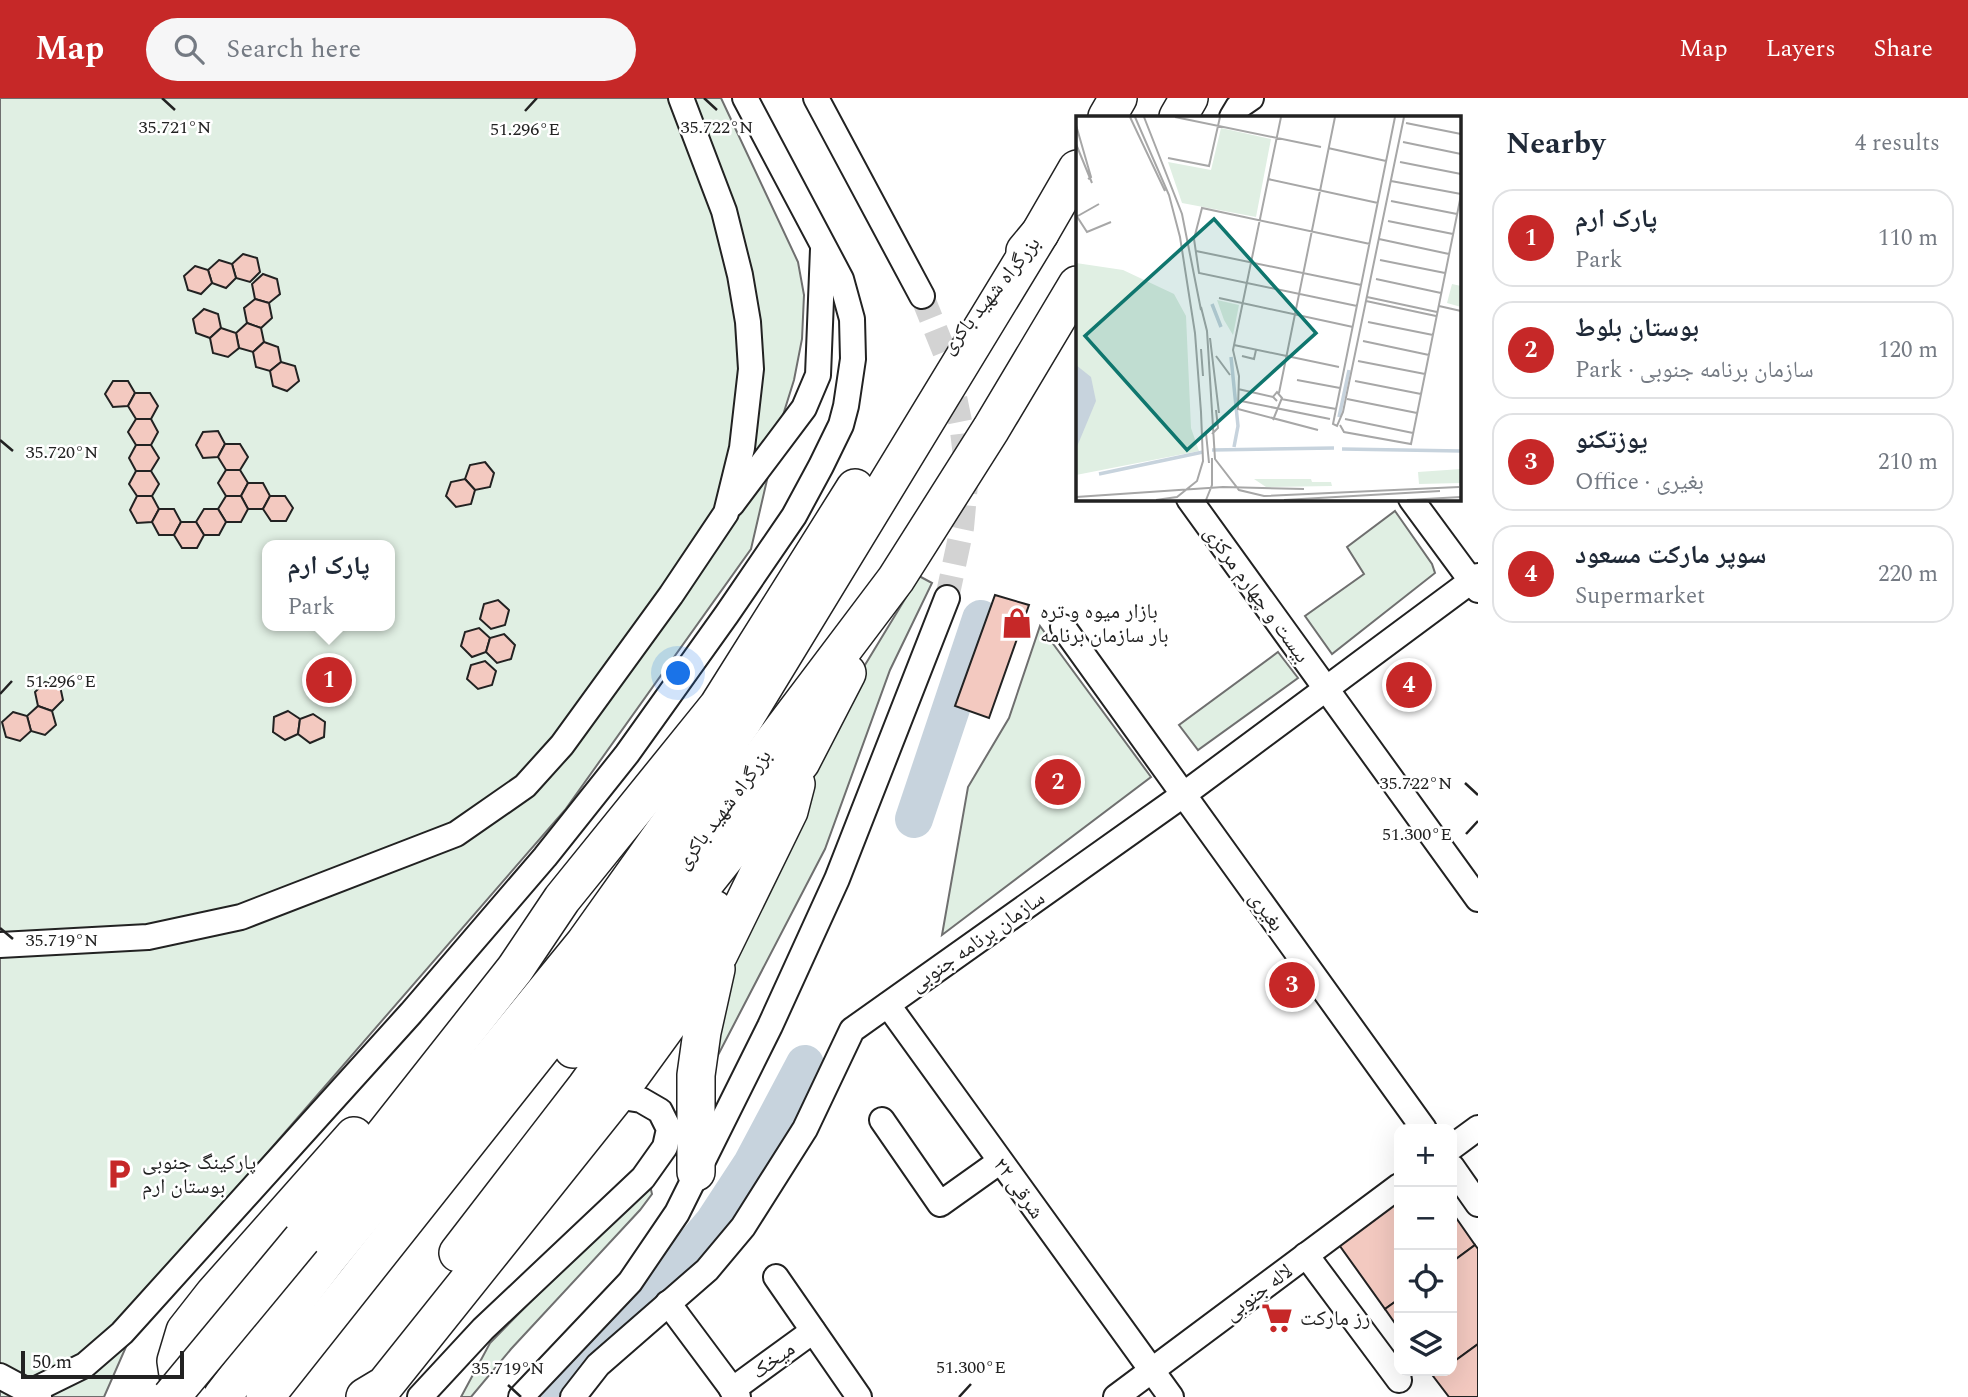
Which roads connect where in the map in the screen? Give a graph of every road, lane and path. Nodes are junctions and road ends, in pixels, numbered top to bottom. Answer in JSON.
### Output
{"nodes":[{"id":1,"x":681,"y":98,"type":"edge"},
{"id":2,"x":745,"y":98,"type":"edge"},
{"id":3,"x":816,"y":98,"type":"edge"},
{"id":4,"x":1118,"y":98,"type":"edge"},
{"id":5,"x":1189,"y":98,"type":"edge"},
{"id":6,"x":1251,"y":98,"type":"edge"},
{"id":7,"x":1108,"y":116,"type":"edge"},
{"id":8,"x":1179,"y":116,"type":"edge"},
{"id":9,"x":1233,"y":116,"type":"edge"},
{"id":10,"x":1076,"y":171,"type":"edge"},
{"id":11,"x":1040,"y":233,"type":"junction"},
{"id":12,"x":823,"y":248,"type":"junction"},
{"id":13,"x":1076,"y":287,"type":"edge"},
{"id":14,"x":922,"y":296,"type":"tunnel mouth"},
{"id":15,"x":1190,"y":500,"type":"edge"},
{"id":16,"x":1412,"y":500,"type":"edge"},
{"id":17,"x":726,"y":513,"type":"junction"},
{"id":18,"x":896,"y":579,"type":"junction"},
{"id":19,"x":1476,"y":582,"type":"edge"},
{"id":20,"x":947,"y":598,"type":"tunnel mouth"},
{"id":21,"x":1063,"y":627,"type":"dead end"},
{"id":22,"x":1325,"y":689,"type":"junction"},
{"id":23,"x":801,"y":762,"type":"junction"},
{"id":24,"x":1183,"y":795,"type":"junction"},
{"id":25,"x":562,"y":899,"type":"junction"},
{"id":26,"x":1478,"y":899,"type":"edge"},
{"id":27,"x":6,"y":942,"type":"edge"},
{"id":28,"x":719,"y":954,"type":"junction"},
{"id":29,"x":888,"y":1005,"type":"junction"},
{"id":30,"x":615,"y":1096,"type":"junction"},
{"id":31,"x":882,"y":1120,"type":"dead end"},
{"id":32,"x":1420,"y":1124,"type":"edge"},
{"id":33,"x":1478,"y":1128,"type":"edge"},
{"id":34,"x":1457,"y":1143,"type":"edge"},
{"id":35,"x":999,"y":1162,"type":"junction"},
{"id":36,"x":696,"y":1172,"type":"junction"},
{"id":37,"x":1457,"y":1174,"type":"edge"},
{"id":38,"x":1398,"y":1187,"type":"edge"},
{"id":39,"x":1478,"y":1204,"type":"edge"},
{"id":40,"x":315,"y":1248,"type":"junction"},
{"id":41,"x":1306,"y":1255,"type":"junction"},
{"id":42,"x":776,"y":1277,"type":"dead end"},
{"id":43,"x":668,"y":1303,"type":"junction"},
{"id":44,"x":345,"y":1316,"type":"junction"},
{"id":45,"x":813,"y":1331,"type":"junction"},
{"id":46,"x":1151,"y":1371,"type":"junction"},
{"id":47,"x":0,"y":1376,"type":"edge"},
{"id":48,"x":1399,"y":1380,"type":"dead end"},
{"id":49,"x":735,"y":1393,"type":"edge"},
{"id":50,"x":32,"y":1395,"type":"edge"},
{"id":51,"x":171,"y":1397,"type":"edge"},
{"id":52,"x":189,"y":1397,"type":"edge"},
{"id":53,"x":222,"y":1397,"type":"edge"},
{"id":54,"x":265,"y":1397,"type":"edge"},
{"id":55,"x":293,"y":1397,"type":"edge"},
{"id":56,"x":358,"y":1397,"type":"edge"},
{"id":57,"x":365,"y":1397,"type":"edge"},
{"id":58,"x":420,"y":1397,"type":"edge"},
{"id":59,"x":521,"y":1397,"type":"edge"},
{"id":60,"x":573,"y":1397,"type":"edge"},
{"id":61,"x":859,"y":1397,"type":"edge"},
{"id":62,"x":1116,"y":1397,"type":"edge"},
{"id":63,"x":1171,"y":1397,"type":"edge"}],
"edges":[{"from":1,"to":17,"type":"street"},
{"from":2,"to":12,"type":"street"},
{"from":3,"to":14,"type":"street"},
{"from":4,"to":7,"type":"highway"},
{"from":5,"to":8,"type":"highway"},
{"from":6,"to":9,"type":"street"},
{"from":10,"to":11,"type":"highway","name":"بزرگراه شهید باکری"},
{"from":11,"to":25,"type":"highway","name":"بزرگراه شهید باکری"},
{"from":11,"to":40,"type":"highway"},
{"from":12,"to":17,"type":"street"},
{"from":12,"to":50,"type":"street"},
{"from":13,"to":18,"type":"highway","name":"بزرگراه شهید باکری"},
{"from":15,"to":22,"type":"street","name":"بیست و چهارم مرکزی"},
{"from":16,"to":19,"type":"street"},
{"from":17,"to":27,"type":"street"},
{"from":18,"to":23,"type":"highway"},
{"from":18,"to":44,"type":"highway","name":"بزرگراه شهید باکری"},
{"from":19,"to":22,"type":"street","name":"سازمان برنامه جنوبی"},
{"from":20,"to":36,"type":"street"},
{"from":21,"to":24,"type":"street","name":"بغیری"},
{"from":22,"to":24,"type":"street","name":"سازمان برنامه جنوبی"},
{"from":22,"to":26,"type":"street","name":"بیست و چهارم مرکزی"},
{"from":23,"to":28,"type":"highway"},
{"from":23,"to":44,"type":"highway"},
{"from":23,"to":56,"type":"highway"},
{"from":24,"to":29,"type":"street","name":"سازمان برنامه جنوبی"},
{"from":24,"to":32,"type":"street","name":"بغیری"},
{"from":25,"to":40,"type":"highway"},
{"from":25,"to":52,"type":"highway"},
{"from":28,"to":30,"type":"highway"},
{"from":28,"to":36,"type":"highway"},
{"from":29,"to":35,"type":"street","name":"۲۲ شرقی"},
{"from":29,"to":43,"type":"street","name":"سازمان برنامه جنوبی"},
{"from":30,"to":57,"type":"highway"},
{"from":30,"to":58,"type":"street"},
{"from":31,"to":35,"type":"street"},
{"from":33,"to":34,"type":"street"},
{"from":35,"to":46,"type":"street","name":"۲۲ شرقی"},
{"from":36,"to":59,"type":"street"},
{"from":37,"to":39,"type":"street"},
{"from":38,"to":41,"type":"street","name":"لاله جنوبی"},
{"from":40,"to":51,"type":"highway","bridge":true},
{"from":40,"to":53,"type":"highway"},
{"from":41,"to":46,"type":"street","name":"لاله جنوبی"},
{"from":41,"to":48,"type":"street"},
{"from":42,"to":45,"type":"street","name":"میخک"},
{"from":43,"to":49,"type":"street"},
{"from":43,"to":60,"type":"street","name":"سازمان برنامه جنوبی"},
{"from":44,"to":54,"type":"highway"},
{"from":44,"to":55,"type":"highway"},
{"from":45,"to":49,"type":"street","name":"میخک"},
{"from":45,"to":61,"type":"street","name":"میخک"},
{"from":46,"to":62,"type":"street","name":"لاله جنوبی"},
{"from":46,"to":63,"type":"street","name":"۲۲ شرقی"},
{"from":47,"to":50,"type":"street"}]}
